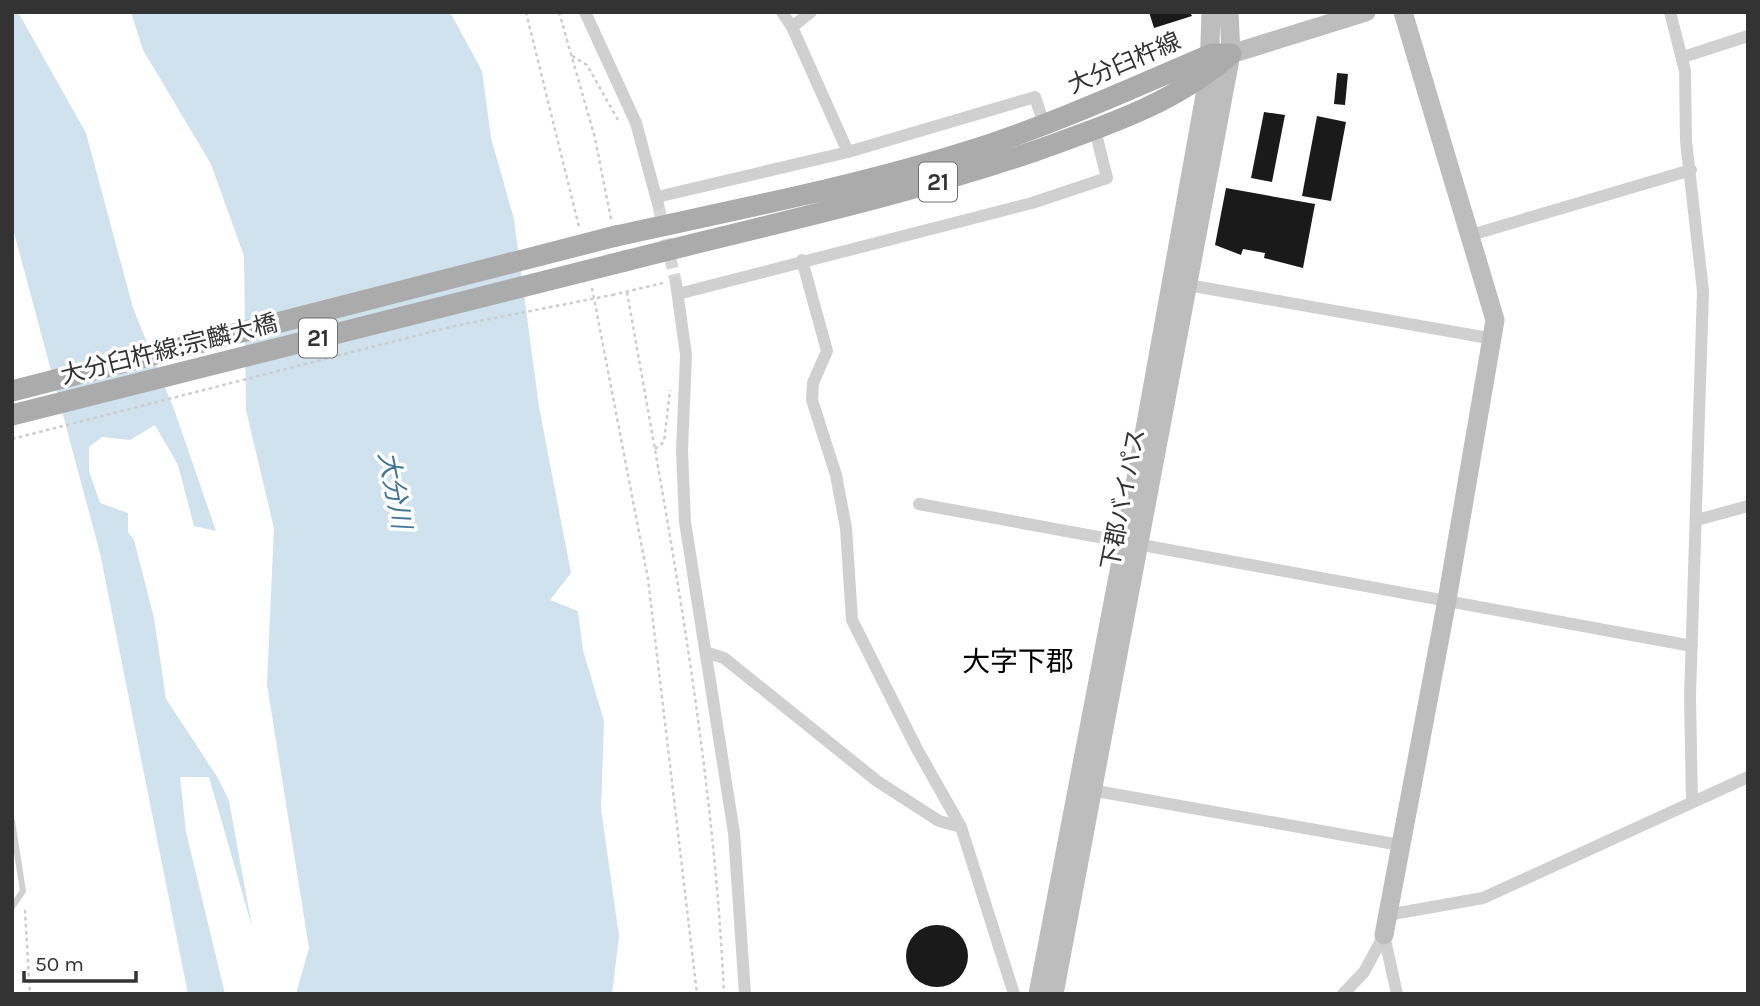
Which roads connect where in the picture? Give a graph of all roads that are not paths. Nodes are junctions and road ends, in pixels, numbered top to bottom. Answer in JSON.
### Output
{"nodes":[{"id":1,"x":585,"y":12,"type":"edge"},
{"id":2,"x":782,"y":12,"type":"edge"},
{"id":3,"x":811,"y":12,"type":"edge"},
{"id":4,"x":1211,"y":12,"type":"edge"},
{"id":5,"x":1229,"y":12,"type":"edge"},
{"id":6,"x":1366,"y":12,"type":"edge"},
{"id":7,"x":1403,"y":12,"type":"edge"},
{"id":8,"x":1670,"y":12,"type":"edge"},
{"id":9,"x":792,"y":27,"type":"junction"},
{"id":10,"x":1748,"y":36,"type":"edge"},
{"id":11,"x":1683,"y":57,"type":"junction"},
{"id":12,"x":1217,"y":60,"type":"junction"},
{"id":13,"x":1044,"y":124,"type":"junction"},
{"id":14,"x":1095,"y":130,"type":"junction"},
{"id":15,"x":848,"y":152,"type":"junction"},
{"id":16,"x":1691,"y":170,"type":"junction"},
{"id":17,"x":614,"y":228,"type":"joint"},
{"id":18,"x":1471,"y":235,"type":"junction"},
{"id":19,"x":802,"y":260,"type":"junction"},
{"id":20,"x":625,"y":261,"type":"joint"},
{"id":21,"x":1188,"y":285,"type":"junction"},
{"id":22,"x":1494,"y":340,"type":"junction"},
{"id":23,"x":12,"y":391,"type":"edge"},
{"id":24,"x":12,"y":415,"type":"edge"},
{"id":25,"x":919,"y":504,"type":"dead end"},
{"id":26,"x":1748,"y":506,"type":"edge"},
{"id":27,"x":1697,"y":520,"type":"junction"},
{"id":28,"x":1133,"y":542,"type":"junction"},
{"id":29,"x":1447,"y":600,"type":"junction"},
{"id":30,"x":1692,"y":646,"type":"junction"},
{"id":31,"x":708,"y":653,"type":"junction"},
{"id":32,"x":1748,"y":778,"type":"edge"},
{"id":33,"x":1086,"y":789,"type":"junction"},
{"id":34,"x":1692,"y":802,"type":"junction"},
{"id":35,"x":12,"y":821,"type":"edge"},
{"id":36,"x":961,"y":827,"type":"junction"},
{"id":37,"x":1400,"y":845,"type":"junction"},
{"id":38,"x":12,"y":907,"type":"edge"},
{"id":39,"x":1387,"y":915,"type":"junction"},
{"id":40,"x":1384,"y":935,"type":"junction"},
{"id":41,"x":745,"y":994,"type":"edge"},
{"id":42,"x":1014,"y":994,"type":"edge"},
{"id":43,"x":1038,"y":994,"type":"edge"},
{"id":44,"x":1054,"y":994,"type":"edge"},
{"id":45,"x":1343,"y":994,"type":"edge"},
{"id":46,"x":1397,"y":994,"type":"edge"}],
"edges":[{"from":1,"to":15,"type":"street"},
{"from":2,"to":9,"type":"street"},
{"from":3,"to":9,"type":"street"},
{"from":4,"to":12,"type":"street","name":"下郡バイパス"},
{"from":5,"to":12,"type":"street","name":"下郡バイパス"},
{"from":6,"to":12,"type":"street"},
{"from":7,"to":18,"type":"street"},
{"from":8,"to":11,"type":"street"},
{"from":9,"to":15,"type":"street"},
{"from":10,"to":11,"type":"street"},
{"from":11,"to":16,"type":"street"},
{"from":12,"to":13,"type":"main road","name":"大分臼杵線","number":"21"},
{"from":12,"to":14,"type":"main road","name":"大分臼杵線","number":"21"},
{"from":12,"to":21,"type":"street","name":"下郡バイパス"},
{"from":12,"to":28,"type":"street","name":"下郡バイパス"},
{"from":13,"to":15,"type":"street"},
{"from":13,"to":17,"type":"main road","name":"大分臼杵線","number":"21"},
{"from":14,"to":19,"type":"street"},
{"from":14,"to":20,"type":"main road","name":"大分臼杵線","number":"21"},
{"from":16,"to":18,"type":"street"},
{"from":16,"to":27,"type":"street"},
{"from":17,"to":23,"type":"main road","name":"大分臼杵線;宗麟大橋","number":"21","bridge":true},
{"from":18,"to":22,"type":"street"},
{"from":19,"to":31,"type":"street"},
{"from":19,"to":36,"type":"street"},
{"from":20,"to":24,"type":"main road","name":"大分臼杵線;宗麟大橋","number":"21","bridge":true},
{"from":21,"to":22,"type":"street"},
{"from":21,"to":28,"type":"street","name":"下郡バイパス"},
{"from":22,"to":29,"type":"street"},
{"from":25,"to":28,"type":"street"},
{"from":26,"to":27,"type":"street"},
{"from":27,"to":30,"type":"street"},
{"from":28,"to":29,"type":"street"},
{"from":28,"to":33,"type":"street","name":"下郡バイパス"},
{"from":29,"to":30,"type":"street"},
{"from":29,"to":37,"type":"street"},
{"from":30,"to":34,"type":"street"},
{"from":31,"to":36,"type":"street"},
{"from":31,"to":41,"type":"street"},
{"from":32,"to":34,"type":"street"},
{"from":33,"to":37,"type":"street"},
{"from":33,"to":43,"type":"street","name":"下郡バイパス"},
{"from":33,"to":44,"type":"street","name":"下郡バイパス"},
{"from":34,"to":39,"type":"street"},
{"from":35,"to":38,"type":"lane"},
{"from":36,"to":42,"type":"street"},
{"from":37,"to":39,"type":"street"},
{"from":39,"to":40,"type":"street"},
{"from":40,"to":45,"type":"street"},
{"from":40,"to":46,"type":"street"}]}
